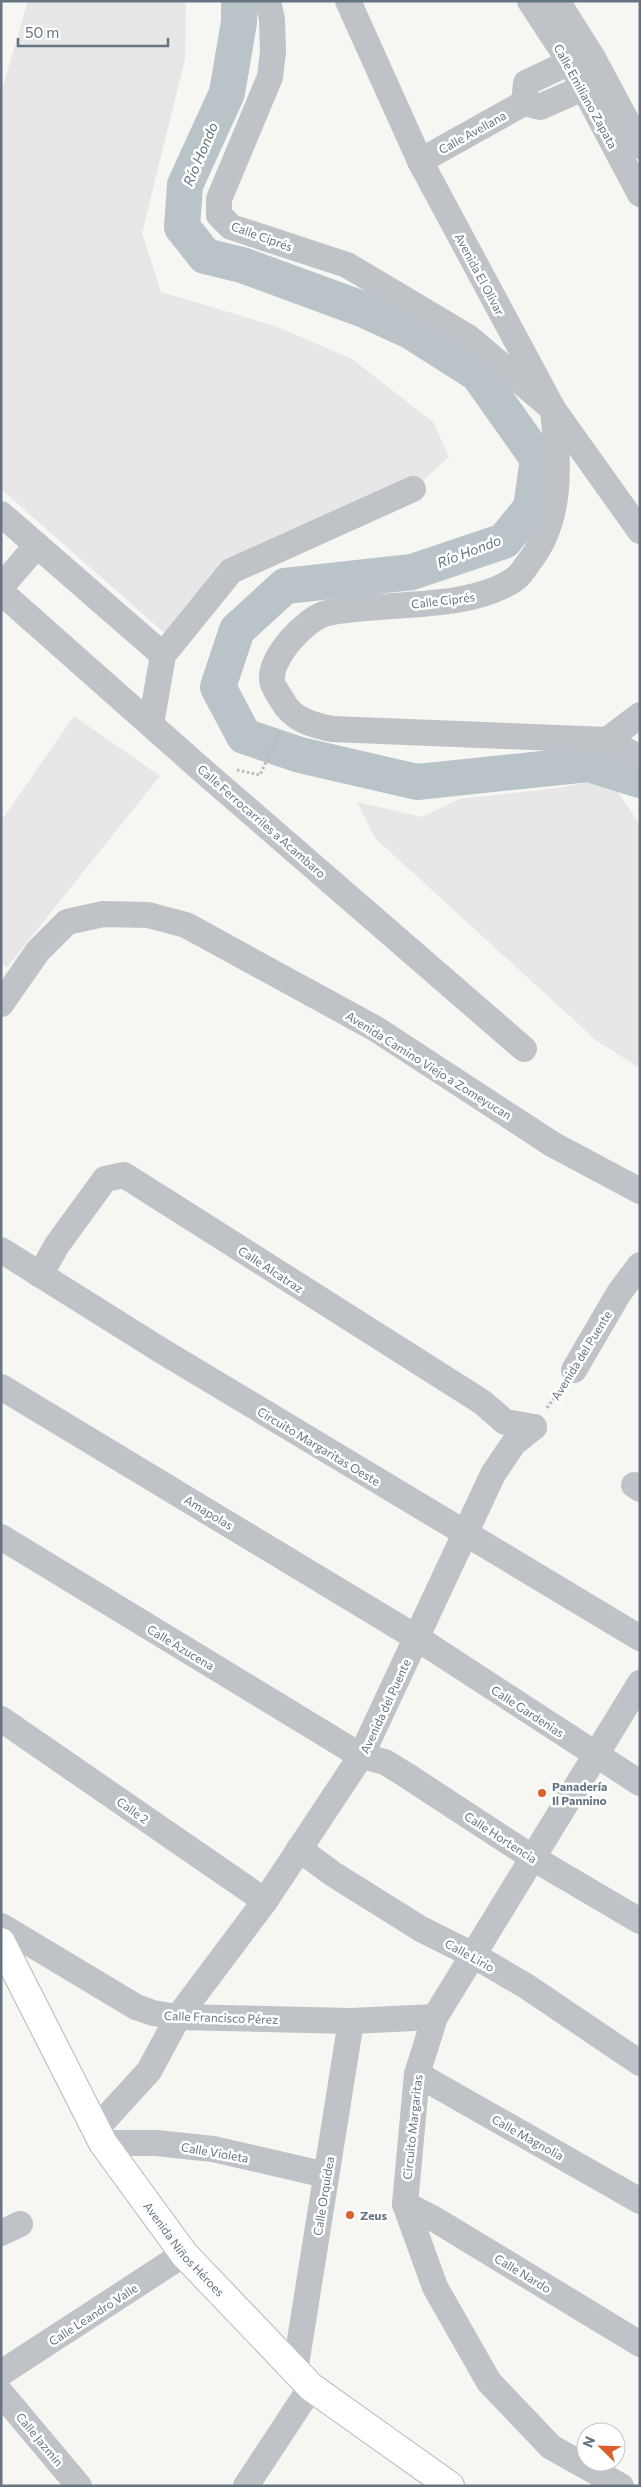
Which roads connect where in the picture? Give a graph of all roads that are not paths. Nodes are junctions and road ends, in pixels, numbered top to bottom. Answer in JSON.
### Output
{"nodes":[{"id":1,"x":268,"y":1,"type":"edge"},
{"id":2,"x":348,"y":1,"type":"edge"},
{"id":3,"x":530,"y":1,"type":"edge"},
{"id":4,"x":557,"y":1,"type":"edge"},
{"id":5,"x":570,"y":62,"type":"junction"},
{"id":6,"x":583,"y":88,"type":"junction"},
{"id":7,"x":524,"y":103,"type":"junction"},
{"id":8,"x":640,"y":146,"type":"edge"},
{"id":9,"x":420,"y":161,"type":"junction"},
{"id":10,"x":640,"y":194,"type":"edge"},
{"id":11,"x":553,"y":409,"type":"junction"},
{"id":12,"x":413,"y":489,"type":"dead end"},
{"id":13,"x":1,"y":514,"type":"edge"},
{"id":14,"x":640,"y":531,"type":"edge"},
{"id":15,"x":37,"y":545,"type":"junction"},
{"id":16,"x":1,"y":587,"type":"edge"},
{"id":17,"x":1,"y":592,"type":"edge"},
{"id":18,"x":163,"y":655,"type":"junction"},
{"id":19,"x":640,"y":715,"type":"edge"},
{"id":20,"x":151,"y":724,"type":"junction"},
{"id":21,"x":607,"y":740,"type":"junction"},
{"id":22,"x":640,"y":758,"type":"edge"},
{"id":23,"x":1,"y":1004,"type":"edge"},
{"id":24,"x":524,"y":1049,"type":"dead end"},
{"id":25,"x":640,"y":1191,"type":"edge"},
{"id":26,"x":2,"y":1251,"type":"edge"},
{"id":27,"x":640,"y":1265,"type":"edge"},
{"id":28,"x":40,"y":1275,"type":"junction"},
{"id":29,"x":574,"y":1370,"type":"road end"},
{"id":30,"x":1,"y":1387,"type":"edge"},
{"id":31,"x":534,"y":1427,"type":"joint"},
{"id":32,"x":466,"y":1534,"type":"junction"},
{"id":33,"x":1,"y":1537,"type":"edge"},
{"id":34,"x":417,"y":1638,"type":"junction"},
{"id":35,"x":640,"y":1638,"type":"edge"},
{"id":36,"x":640,"y":1683,"type":"edge"},
{"id":37,"x":1,"y":1719,"type":"edge"},
{"id":38,"x":596,"y":1755,"type":"junction"},
{"id":39,"x":361,"y":1756,"type":"junction"},
{"id":40,"x":640,"y":1783,"type":"edge"},
{"id":41,"x":299,"y":1850,"type":"junction"},
{"id":42,"x":533,"y":1858,"type":"junction"},
{"id":43,"x":265,"y":1902,"type":"junction"},
{"id":44,"x":640,"y":1921,"type":"edge"},
{"id":45,"x":1,"y":1926,"type":"edge"},
{"id":46,"x":1,"y":1942,"type":"edge"},
{"id":47,"x":473,"y":1955,"type":"junction"},
{"id":48,"x":178,"y":2017,"type":"junction"},
{"id":49,"x":435,"y":2017,"type":"junction"},
{"id":50,"x":351,"y":2021,"type":"junction"},
{"id":51,"x":640,"y":2063,"type":"edge"},
{"id":52,"x":416,"y":2074,"type":"junction"},
{"id":53,"x":100,"y":2136,"type":"junction"},
{"id":54,"x":326,"y":2175,"type":"junction"},
{"id":55,"x":640,"y":2200,"type":"edge"},
{"id":56,"x":404,"y":2204,"type":"junction"},
{"id":57,"x":184,"y":2254,"type":"junction"},
{"id":58,"x":640,"y":2344,"type":"edge"},
{"id":59,"x":1,"y":2373,"type":"edge"},
{"id":60,"x":303,"y":2379,"type":"junction"},
{"id":61,"x":1,"y":2393,"type":"edge"},
{"id":62,"x":79,"y":2486,"type":"edge"},
{"id":63,"x":246,"y":2486,"type":"edge"},
{"id":64,"x":450,"y":2486,"type":"edge"},
{"id":65,"x":621,"y":2486,"type":"edge"}],
"edges":[{"from":1,"to":11,"type":"street","name":"Calle Ciprés"},
{"from":2,"to":9,"type":"street","name":"Avenida El Olivar"},
{"from":3,"to":5,"type":"street","name":"Calle Emiliano Zapata"},
{"from":4,"to":8,"type":"street","name":"Calle Emiliano Zapata"},
{"from":5,"to":6,"type":"street","name":"Calle Emiliano Zapata"},
{"from":5,"to":7,"type":"street"},
{"from":6,"to":7,"type":"street"},
{"from":6,"to":10,"type":"street","name":"Calle Emiliano Zapata"},
{"from":7,"to":9,"type":"street","name":"Calle Avellana"},
{"from":9,"to":11,"type":"street","name":"Avenida El Olivar"},
{"from":11,"to":14,"type":"street","name":"Avenida El Olivar"},
{"from":11,"to":21,"type":"street","name":"Calle Ciprés"},
{"from":12,"to":18,"type":"street"},
{"from":13,"to":15,"type":"street"},
{"from":15,"to":16,"type":"street"},
{"from":15,"to":18,"type":"street"},
{"from":17,"to":20,"type":"street","name":"Calle Ferrocarriles a Acambaro"},
{"from":18,"to":20,"type":"street"},
{"from":19,"to":21,"type":"street"},
{"from":20,"to":24,"type":"street","name":"Calle Ferrocarriles a Acambaro"},
{"from":21,"to":22,"type":"street","name":"Calle Ciprés"},
{"from":23,"to":25,"type":"street","name":"Avenida Camino Viejo a Zomeyucan"},
{"from":26,"to":28,"type":"street","name":"Circuito Margaritas Oeste"},
{"from":27,"to":29,"type":"street","name":"Avenida del Puente"},
{"from":28,"to":31,"type":"street","name":"Calle Alcatraz"},
{"from":28,"to":32,"type":"street","name":"Circuito Margaritas Oeste"},
{"from":30,"to":34,"type":"street","name":"Amapolas"},
{"from":31,"to":32,"type":"street","name":"Avenida del Puente"},
{"from":32,"to":34,"type":"street","name":"Avenida del Puente"},
{"from":32,"to":35,"type":"street","name":"Circuito Margaritas Oeste"},
{"from":33,"to":39,"type":"street","name":"Calle Azucena"},
{"from":34,"to":38,"type":"street","name":"Calle Gardenias"},
{"from":34,"to":39,"type":"street","name":"Avenida del Puente"},
{"from":36,"to":38,"type":"street","name":"Circuito Margaritas"},
{"from":37,"to":43,"type":"street","name":"Calle 2"},
{"from":38,"to":40,"type":"street","name":"Calle Gardenias"},
{"from":38,"to":42,"type":"street","name":"Circuito Margaritas"},
{"from":39,"to":41,"type":"street","name":"Avenida del Puente"},
{"from":39,"to":42,"type":"street","name":"Calle Hortencia"},
{"from":41,"to":43,"type":"street","name":"Avenida del Puente"},
{"from":41,"to":47,"type":"street","name":"Calle Lirio"},
{"from":42,"to":44,"type":"street","name":"Calle Hortencia"},
{"from":42,"to":47,"type":"street","name":"Circuito Margaritas"},
{"from":43,"to":48,"type":"street","name":"Avenida del Puente"},
{"from":45,"to":48,"type":"street","name":"Calle Francisco Pérez"},
{"from":46,"to":53,"type":"main road","name":"Avenida Niños Héroes"},
{"from":47,"to":49,"type":"street","name":"Circuito Margaritas"},
{"from":47,"to":51,"type":"street","name":"Calle Lirio"},
{"from":48,"to":50,"type":"street","name":"Calle Francisco Pérez"},
{"from":48,"to":53,"type":"street","name":"Avenida del Puente"},
{"from":49,"to":50,"type":"street","name":"Calle Francisco Pérez"},
{"from":49,"to":52,"type":"street","name":"Circuito Margaritas"},
{"from":50,"to":54,"type":"street","name":"Calle Orquídea"},
{"from":52,"to":55,"type":"street","name":"Calle Magnolia"},
{"from":52,"to":56,"type":"street","name":"Circuito Margaritas"},
{"from":53,"to":54,"type":"street","name":"Calle Violeta"},
{"from":53,"to":57,"type":"main road","name":"Avenida Niños Héroes"},
{"from":54,"to":60,"type":"street","name":"Calle Orquídea"},
{"from":56,"to":58,"type":"street","name":"Calle Nardo"},
{"from":56,"to":65,"type":"street","name":"Circuito Margaritas"},
{"from":57,"to":59,"type":"street","name":"Calle Leandro Valle"},
{"from":57,"to":60,"type":"main road","name":"Avenida Niños Héroes"},
{"from":60,"to":63,"type":"street"},
{"from":60,"to":64,"type":"main road","name":"Avenida Niños Héroes"},
{"from":61,"to":62,"type":"street","name":"Calle Jazmín"}]}
